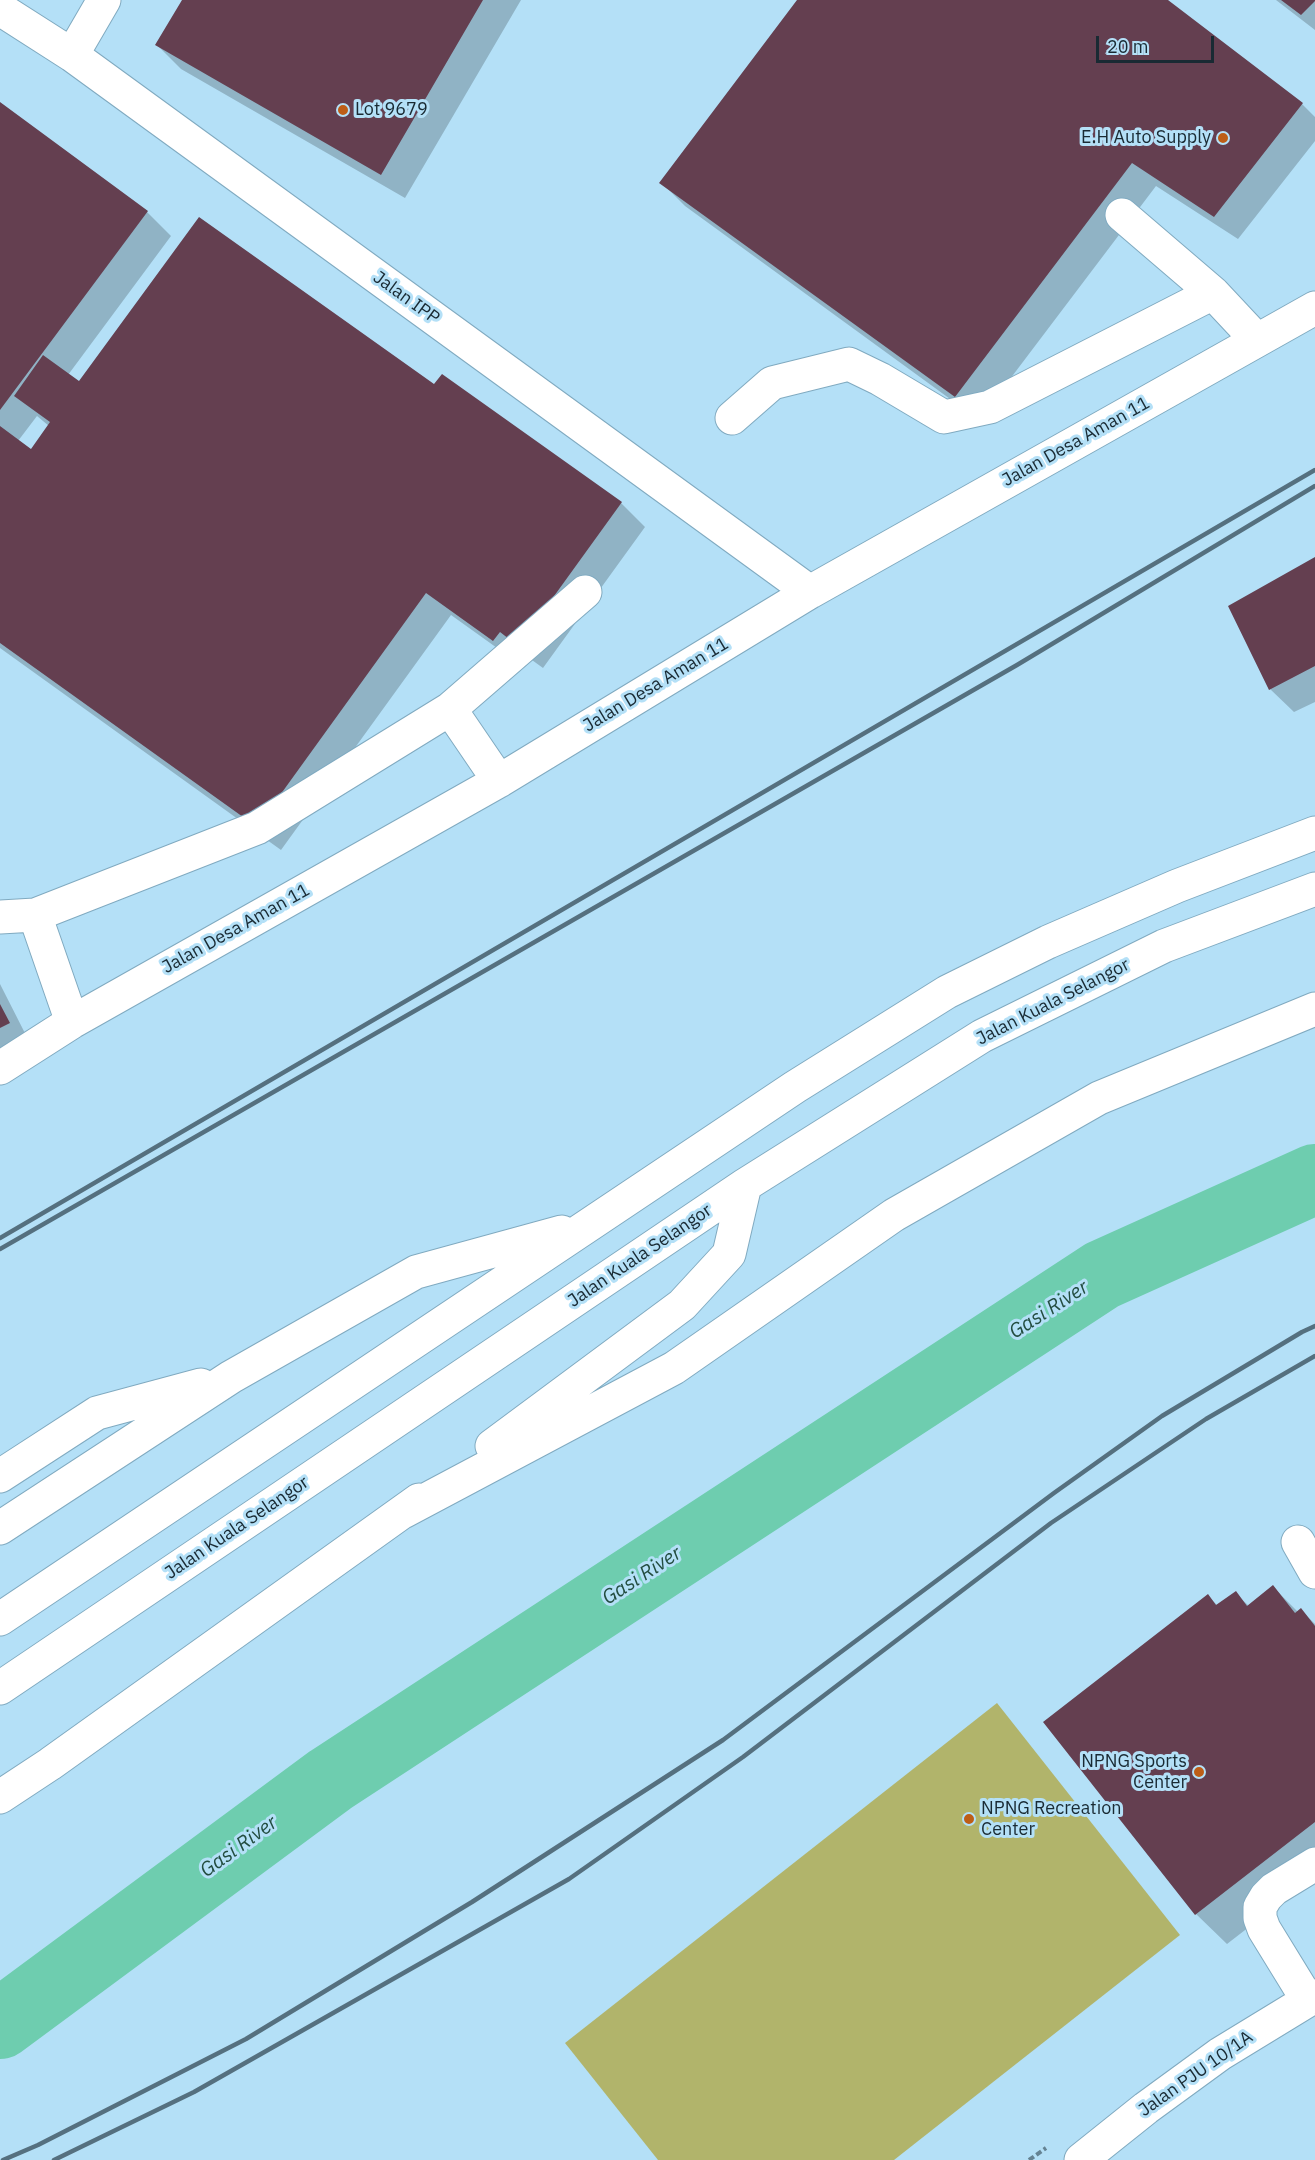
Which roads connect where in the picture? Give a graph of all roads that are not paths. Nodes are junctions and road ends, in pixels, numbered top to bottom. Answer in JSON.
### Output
{"nodes":[{"id":1,"x":104,"y":0,"type":"edge"},
{"id":2,"x":0,"y":9,"type":"edge"},
{"id":3,"x":72,"y":55,"type":"junction"},
{"id":4,"x":1122,"y":215,"type":"dead end"},
{"id":5,"x":1213,"y":293,"type":"junction"},
{"id":6,"x":1315,"y":308,"type":"edge"},
{"id":7,"x":1257,"y":340,"type":"junction"},
{"id":8,"x":732,"y":418,"type":"dead end"},
{"id":9,"x":585,"y":592,"type":"dead end"},
{"id":10,"x":810,"y":592,"type":"junction"},
{"id":11,"x":450,"y":710,"type":"junction"},
{"id":12,"x":498,"y":782,"type":"junction"},
{"id":13,"x":1315,"y":833,"type":"edge"},
{"id":14,"x":1315,"y":889,"type":"edge"},
{"id":15,"x":35,"y":915,"type":"junction"},
{"id":16,"x":0,"y":916,"type":"edge"},
{"id":17,"x":1315,"y":1009,"type":"edge"},
{"id":18,"x":72,"y":1022,"type":"junction"},
{"id":19,"x":0,"y":1068,"type":"edge"},
{"id":20,"x":745,"y":1185,"type":"junction"},
{"id":21,"x":589,"y":1225,"type":"junction"},
{"id":22,"x":231,"y":1377,"type":"junction"},
{"id":23,"x":0,"y":1476,"type":"edge"},
{"id":24,"x":403,"y":1512,"type":"junction"},
{"id":25,"x":0,"y":1528,"type":"edge"},
{"id":26,"x":1298,"y":1542,"type":"dead end"},
{"id":27,"x":1315,"y":1572,"type":"edge"},
{"id":28,"x":0,"y":1619,"type":"edge"},
{"id":29,"x":0,"y":1688,"type":"edge"},
{"id":30,"x":0,"y":1797,"type":"edge"},
{"id":31,"x":1315,"y":1864,"type":"edge"},
{"id":32,"x":1311,"y":1997,"type":"edge"},
{"id":33,"x":1081,"y":2160,"type":"edge"}],
"edges":[{"from":1,"to":3,"type":"main road"},
{"from":2,"to":3,"type":"main road","name":"Jalan IPP"},
{"from":3,"to":10,"type":"main road","name":"Jalan IPP"},
{"from":4,"to":5,"type":"main road"},
{"from":5,"to":7,"type":"main road"},
{"from":5,"to":8,"type":"main road"},
{"from":6,"to":7,"type":"main road","name":"Jalan Desa Aman 11"},
{"from":7,"to":10,"type":"main road","name":"Jalan Desa Aman 11"},
{"from":9,"to":11,"type":"main road"},
{"from":10,"to":12,"type":"main road","name":"Jalan Desa Aman 11"},
{"from":11,"to":12,"type":"main road"},
{"from":11,"to":15,"type":"main road"},
{"from":12,"to":18,"type":"main road","name":"Jalan Desa Aman 11"},
{"from":13,"to":21,"type":"main road"},
{"from":14,"to":20,"type":"main road","name":"Jalan Kuala Selangor"},
{"from":15,"to":16,"type":"main road"},
{"from":15,"to":18,"type":"main road"},
{"from":17,"to":24,"type":"main road"},
{"from":18,"to":19,"type":"main road","name":"Jalan Desa Aman 11"},
{"from":20,"to":24,"type":"main road"},
{"from":20,"to":29,"type":"main road","name":"Jalan Kuala Selangor"},
{"from":21,"to":22,"type":"main road"},
{"from":21,"to":28,"type":"main road"},
{"from":22,"to":23,"type":"main road"},
{"from":22,"to":25,"type":"main road"},
{"from":24,"to":30,"type":"main road"},
{"from":26,"to":27,"type":"main road"},
{"from":31,"to":32,"type":"main road"},
{"from":32,"to":33,"type":"main road","name":"Jalan PJU 10/1A"}]}
